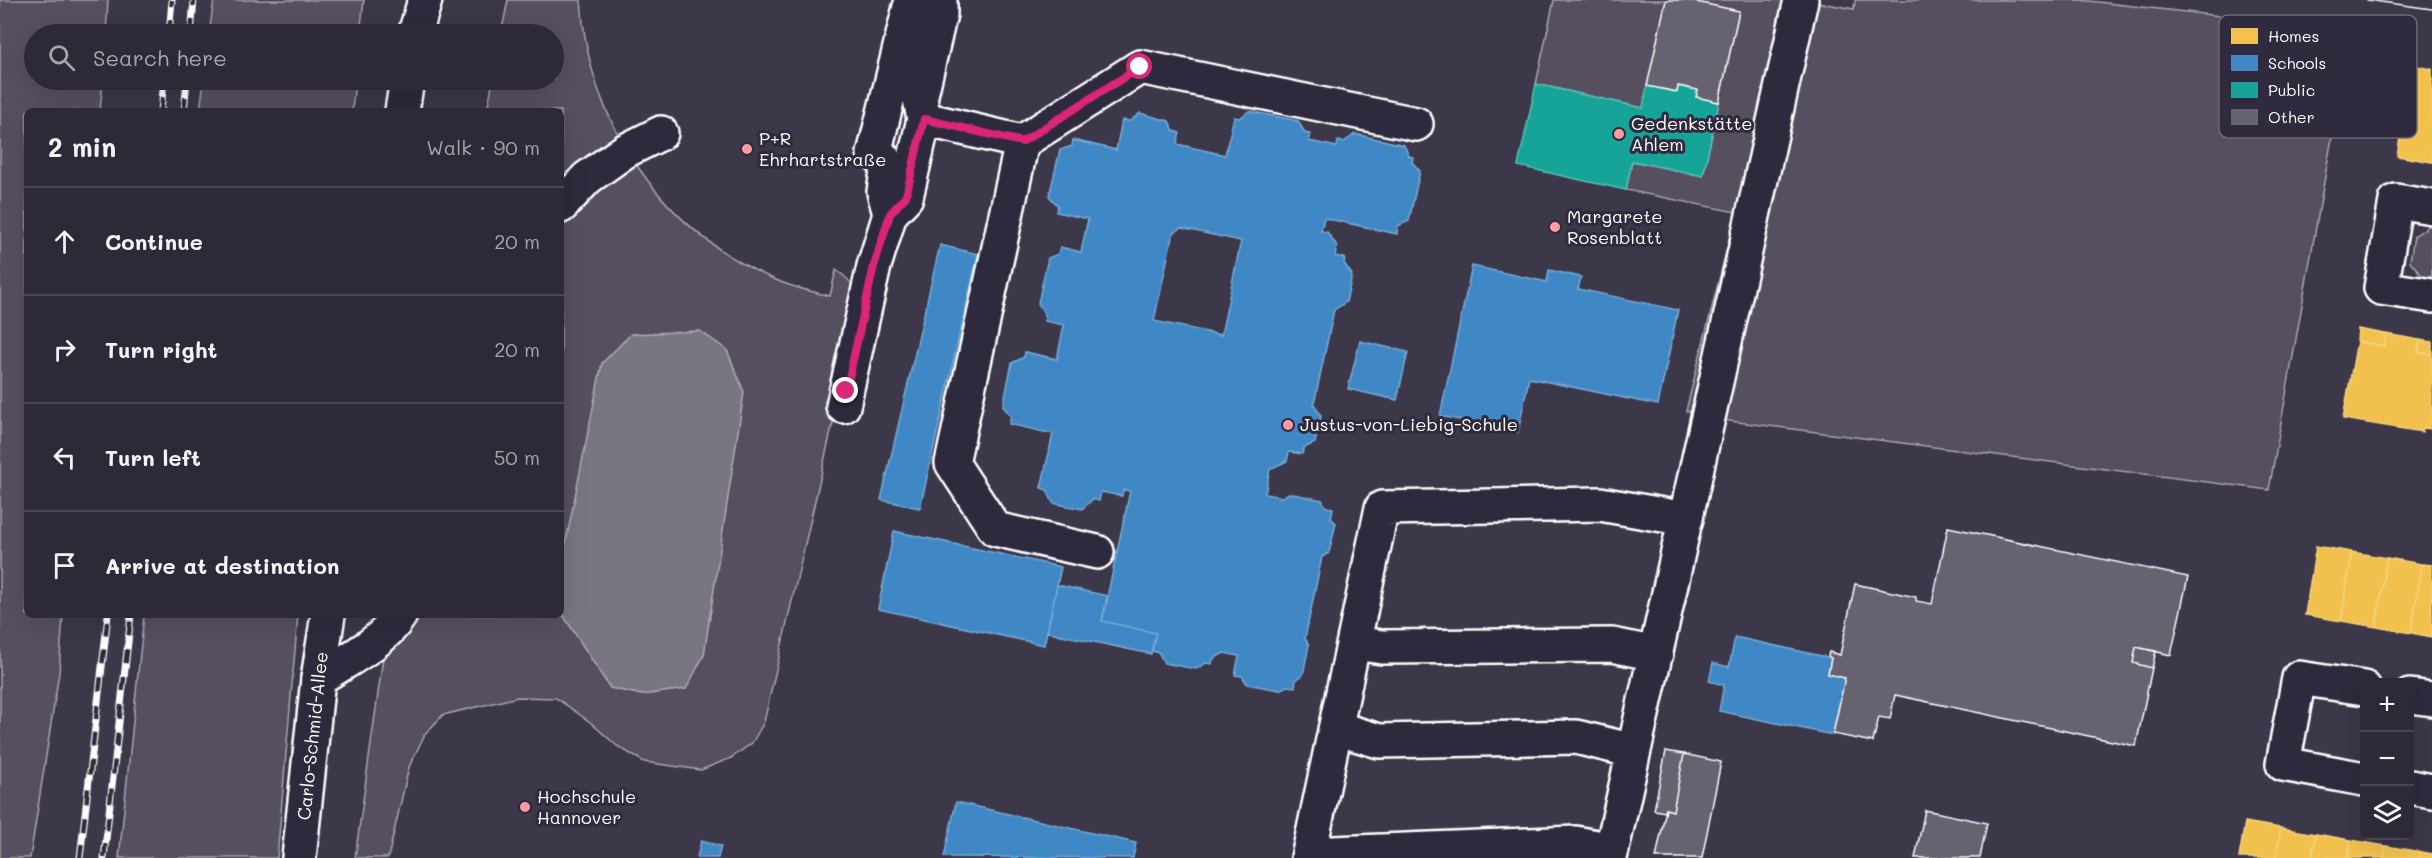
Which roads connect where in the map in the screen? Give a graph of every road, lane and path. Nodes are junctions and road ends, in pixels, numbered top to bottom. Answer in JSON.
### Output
{"nodes":[{"id":1,"x":410,"y":0,"type":"edge"},
{"id":2,"x":425,"y":0,"type":"edge"},
{"id":3,"x":915,"y":0,"type":"edge"},
{"id":4,"x":940,"y":0,"type":"edge"},
{"id":5,"x":1801,"y":0,"type":"edge"},
{"id":6,"x":412,"y":24,"type":"edge"},
{"id":7,"x":417,"y":24,"type":"edge"},
{"id":8,"x":405,"y":90,"type":"edge"},
{"id":9,"x":402,"y":108,"type":"edge"},
{"id":10,"x":924,"y":119,"type":"junction"},
{"id":11,"x":1416,"y":123,"type":"dead end"},
{"id":12,"x":661,"y":133,"type":"dead end"},
{"id":13,"x":1022,"y":142,"type":"junction"},
{"id":14,"x":564,"y":203,"type":"edge"},
{"id":15,"x":2432,"y":207,"type":"edge"},
{"id":16,"x":890,"y":214,"type":"junction"},
{"id":17,"x":2432,"y":296,"type":"edge"},
{"id":18,"x":843,"y":406,"type":"dead end"},
{"id":19,"x":1686,"y":519,"type":"junction"},
{"id":20,"x":1097,"y":552,"type":"dead end"},
{"id":21,"x":328,"y":618,"type":"edge"},
{"id":22,"x":398,"y":618,"type":"edge"},
{"id":23,"x":1354,"y":643,"type":"junction"},
{"id":24,"x":1656,"y":654,"type":"junction"},
{"id":25,"x":318,"y":679,"type":"junction"},
{"id":26,"x":2360,"y":687,"type":"edge"},
{"id":27,"x":2414,"y":697,"type":"edge"},
{"id":28,"x":2432,"y":699,"type":"edge"},
{"id":29,"x":1336,"y":728,"type":"junction"},
{"id":30,"x":1634,"y":750,"type":"junction"},
{"id":31,"x":2360,"y":778,"type":"edge"},
{"id":32,"x":2414,"y":788,"type":"edge"},
{"id":33,"x":2432,"y":791,"type":"edge"},
{"id":34,"x":1611,"y":854,"type":"edge"},
{"id":35,"x":1309,"y":856,"type":"edge"},
{"id":36,"x":299,"y":858,"type":"edge"}],
"edges":[{"from":1,"to":6,"type":"street"},
{"from":2,"to":7,"type":"street"},
{"from":3,"to":16,"type":"street"},
{"from":4,"to":10,"type":"street"},
{"from":5,"to":19,"type":"street"},
{"from":8,"to":9,"type":"street"},
{"from":10,"to":13,"type":"street"},
{"from":10,"to":16,"type":"street"},
{"from":11,"to":13,"type":"street"},
{"from":12,"to":14,"type":"street"},
{"from":13,"to":20,"type":"street"},
{"from":15,"to":17,"type":"street"},
{"from":16,"to":18,"type":"street"},
{"from":19,"to":23,"type":"street"},
{"from":19,"to":24,"type":"street"},
{"from":21,"to":25,"type":"street","name":"Carlo-Schmid-Allee"},
{"from":22,"to":25,"type":"street"},
{"from":23,"to":24,"type":"street"},
{"from":23,"to":29,"type":"street"},
{"from":24,"to":30,"type":"street"},
{"from":25,"to":36,"type":"street","name":"Carlo-Schmid-Allee"},
{"from":26,"to":31,"type":"street"},
{"from":27,"to":28,"type":"street"},
{"from":29,"to":30,"type":"street"},
{"from":29,"to":35,"type":"street"},
{"from":30,"to":34,"type":"street"},
{"from":32,"to":33,"type":"street"},
{"from":34,"to":35,"type":"street"}]}
